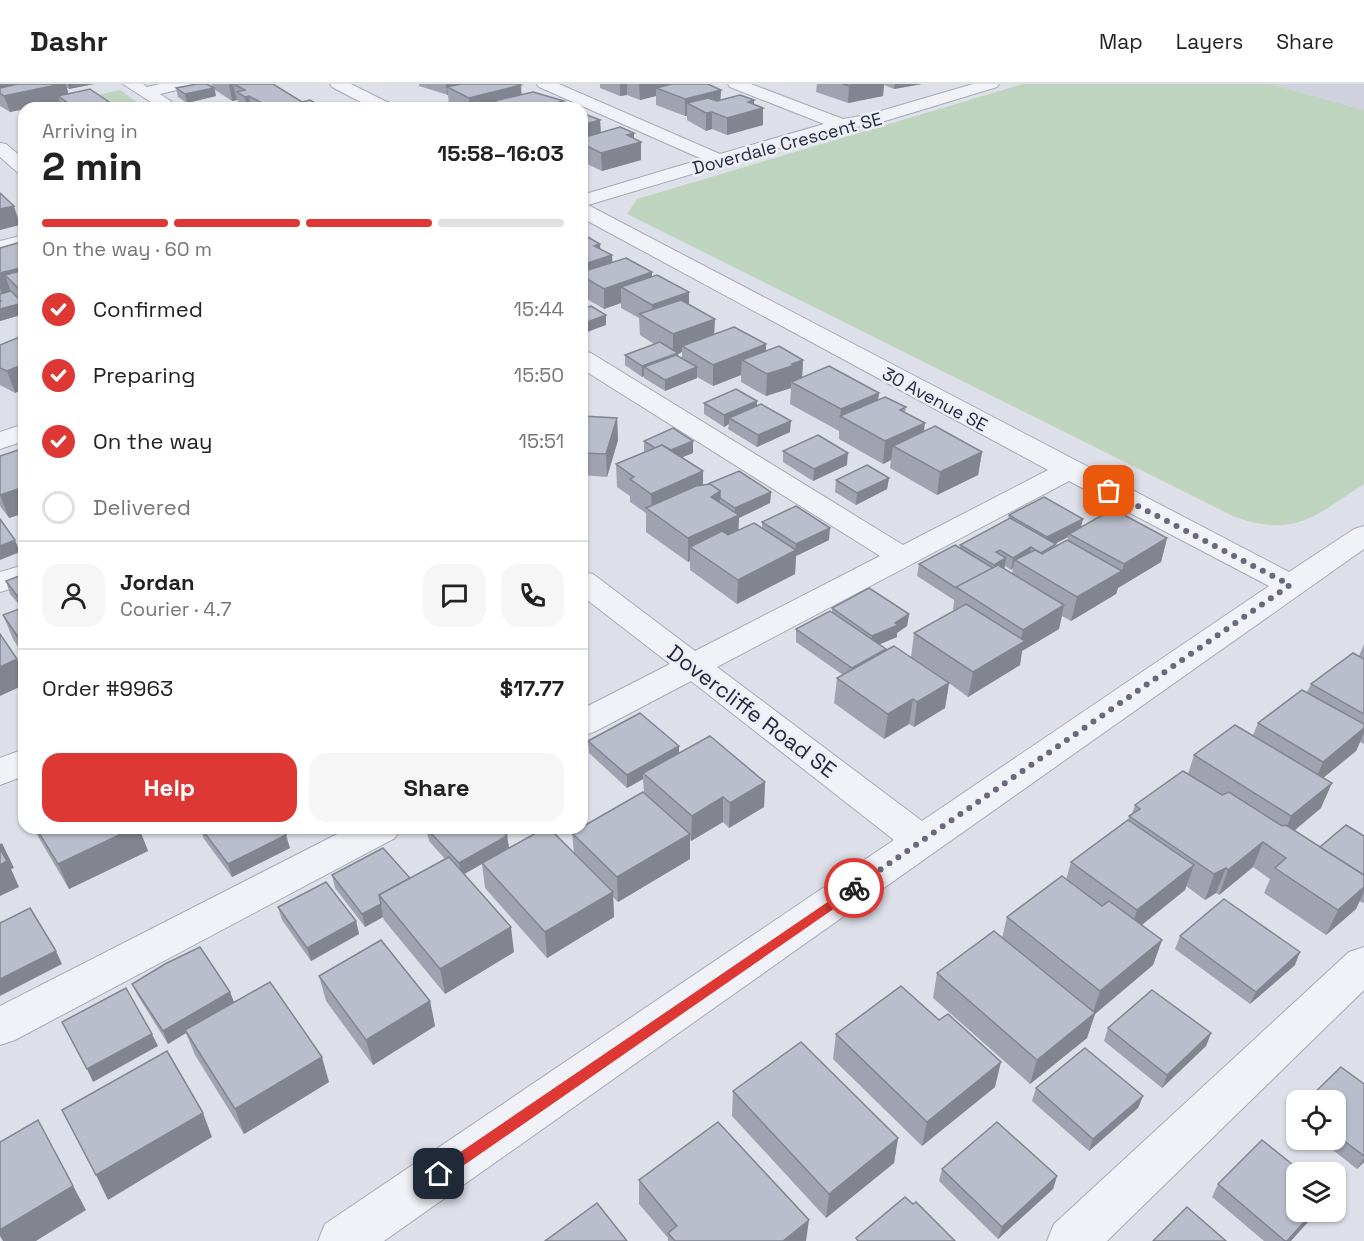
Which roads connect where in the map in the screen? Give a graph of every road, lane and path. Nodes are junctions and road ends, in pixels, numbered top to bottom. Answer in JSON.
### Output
{"nodes":[{"id":1,"x":131,"y":84,"type":"edge"},
{"id":2,"x":184,"y":84,"type":"edge"},
{"id":3,"x":338,"y":84,"type":"edge"},
{"id":4,"x":545,"y":84,"type":"edge"},
{"id":5,"x":767,"y":84,"type":"edge"},
{"id":6,"x":991,"y":84,"type":"edge"},
{"id":7,"x":743,"y":86,"type":"edge"},
{"id":8,"x":146,"y":92,"type":"junction"},
{"id":9,"x":162,"y":102,"type":"edge"},
{"id":10,"x":373,"y":102,"type":"edge"},
{"id":11,"x":587,"y":102,"type":"edge"},
{"id":12,"x":588,"y":103,"type":"edge"},
{"id":13,"x":842,"y":124,"type":"junction"},
{"id":14,"x":0,"y":148,"type":"edge"},
{"id":15,"x":721,"y":160,"type":"junction"},
{"id":16,"x":18,"y":163,"type":"edge"},
{"id":17,"x":588,"y":199,"type":"edge"},
{"id":18,"x":588,"y":213,"type":"edge"},
{"id":19,"x":18,"y":242,"type":"edge"},
{"id":20,"x":0,"y":247,"type":"edge"},
{"id":21,"x":588,"y":363,"type":"edge"},
{"id":22,"x":18,"y":434,"type":"edge"},
{"id":23,"x":0,"y":441,"type":"edge"},
{"id":24,"x":1069,"y":470,"type":"junction"},
{"id":25,"x":1364,"y":535,"type":"edge"},
{"id":26,"x":902,"y":557,"type":"junction"},
{"id":27,"x":18,"y":576,"type":"edge"},
{"id":28,"x":0,"y":582,"type":"edge"},
{"id":29,"x":1290,"y":585,"type":"junction"},
{"id":30,"x":588,"y":586,"type":"edge"},
{"id":31,"x":693,"y":666,"type":"junction"},
{"id":32,"x":588,"y":721,"type":"edge"},
{"id":33,"x":18,"y":764,"type":"edge"},
{"id":34,"x":0,"y":772,"type":"edge"},
{"id":35,"x":370,"y":834,"type":"edge"},
{"id":36,"x":922,"y":841,"type":"junction"},
{"id":37,"x":1364,"y":964,"type":"edge"},
{"id":38,"x":0,"y":1027,"type":"edge"},
{"id":39,"x":343,"y":1241,"type":"edge"},
{"id":40,"x":1072,"y":1241,"type":"edge"}],
"edges":[{"from":1,"to":8,"type":"street"},
{"from":2,"to":8,"type":"street"},
{"from":3,"to":10,"type":"street"},
{"from":4,"to":11,"type":"street"},
{"from":5,"to":7,"type":"street"},
{"from":6,"to":13,"type":"street","name":"Doverdale Crescent SE"},
{"from":7,"to":13,"type":"street"},
{"from":8,"to":9,"type":"street"},
{"from":12,"to":15,"type":"street"},
{"from":13,"to":15,"type":"street","name":"Doverdale Crescent SE"},
{"from":14,"to":16,"type":"street"},
{"from":15,"to":17,"type":"street","name":"Doverdale Crescent SE"},
{"from":18,"to":24,"type":"street","name":"30 Avenue SE"},
{"from":19,"to":20,"type":"street"},
{"from":21,"to":26,"type":"street"},
{"from":22,"to":23,"type":"street"},
{"from":24,"to":26,"type":"street"},
{"from":24,"to":29,"type":"street","name":"30 Avenue SE"},
{"from":25,"to":29,"type":"street"},
{"from":26,"to":31,"type":"street"},
{"from":27,"to":28,"type":"street"},
{"from":29,"to":36,"type":"street"},
{"from":30,"to":31,"type":"street","name":"Dovercliffe Road SE"},
{"from":31,"to":32,"type":"street"},
{"from":31,"to":36,"type":"street","name":"Dovercliffe Road SE"},
{"from":33,"to":34,"type":"street"},
{"from":35,"to":38,"type":"street"},
{"from":36,"to":39,"type":"street"},
{"from":37,"to":40,"type":"street"}]}
